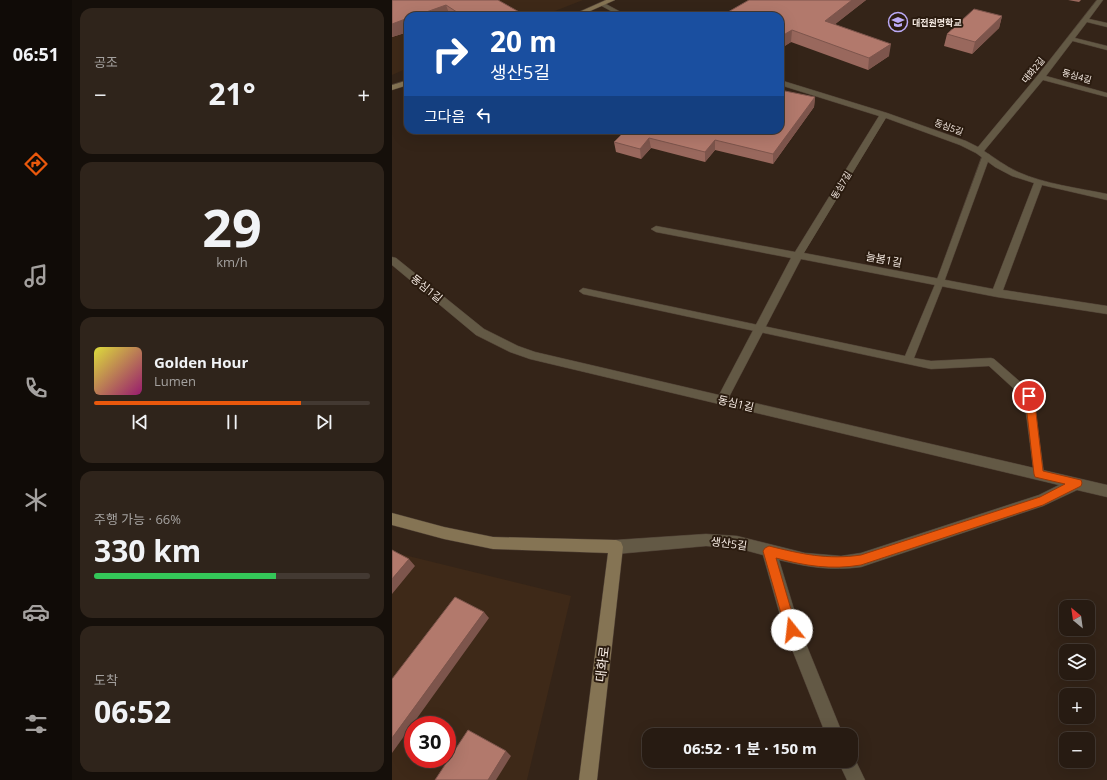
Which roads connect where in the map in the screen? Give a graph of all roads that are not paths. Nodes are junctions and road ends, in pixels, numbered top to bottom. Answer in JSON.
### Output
{"nodes":[{"id":1,"x":612,"y":0,"type":"edge"},
{"id":2,"x":1100,"y":0,"type":"edge"},
{"id":3,"x":602,"y":4,"type":"junction"},
{"id":4,"x":583,"y":12,"type":"edge"},
{"id":5,"x":617,"y":12,"type":"edge"},
{"id":6,"x":1086,"y":20,"type":"junction"},
{"id":7,"x":1107,"y":25,"type":"edge"},
{"id":8,"x":1071,"y":39,"type":"junction"},
{"id":9,"x":1107,"y":48,"type":"edge"},
{"id":10,"x":1041,"y":77,"type":"junction"},
{"id":11,"x":784,"y":83,"type":"edge"},
{"id":12,"x":404,"y":84,"type":"edge"},
{"id":13,"x":392,"y":88,"type":"edge"},
{"id":14,"x":1107,"y":95,"type":"edge"},
{"id":15,"x":884,"y":115,"type":"junction"},
{"id":16,"x":982,"y":153,"type":"junction"},
{"id":17,"x":1039,"y":182,"type":"junction"},
{"id":18,"x":1107,"y":197,"type":"edge"},
{"id":19,"x":656,"y":229,"type":"dead end"},
{"id":20,"x":798,"y":255,"type":"junction"},
{"id":21,"x":392,"y":260,"type":"edge"},
{"id":22,"x":940,"y":282,"type":"junction"},
{"id":23,"x":582,"y":291,"type":"dead end"},
{"id":24,"x":997,"y":293,"type":"junction"},
{"id":25,"x":1107,"y":310,"type":"edge"},
{"id":26,"x":759,"y":329,"type":"junction"},
{"id":27,"x":908,"y":360,"type":"junction"},
{"id":28,"x":722,"y":400,"type":"junction"},
{"id":29,"x":1039,"y":474,"type":"junction"},
{"id":30,"x":1077,"y":483,"type":"junction"},
{"id":31,"x":1107,"y":491,"type":"edge"},
{"id":32,"x":392,"y":519,"type":"edge"},
{"id":33,"x":616,"y":547,"type":"junction"},
{"id":34,"x":769,"y":551,"type":"junction"},
{"id":35,"x":832,"y":728,"type":"edge"},
{"id":36,"x":850,"y":768,"type":"edge"},
{"id":37,"x":588,"y":780,"type":"edge"},
{"id":38,"x":856,"y":780,"type":"edge"}],
"edges":[{"from":1,"to":3,"type":"street"},
{"from":2,"to":6,"type":"street","name":"대화2길"},
{"from":3,"to":4,"type":"street"},
{"from":3,"to":5,"type":"street"},
{"from":6,"to":7,"type":"street"},
{"from":6,"to":8,"type":"street","name":"대화2길"},
{"from":8,"to":9,"type":"lane"},
{"from":8,"to":10,"type":"street","name":"대화2길"},
{"from":10,"to":14,"type":"street","name":"동심4길"},
{"from":10,"to":16,"type":"street","name":"대화2길"},
{"from":11,"to":15,"type":"street","name":"동심5길"},
{"from":12,"to":13,"type":"street"},
{"from":15,"to":16,"type":"street","name":"동심5길"},
{"from":15,"to":20,"type":"street","name":"동심7길"},
{"from":16,"to":17,"type":"street","name":"동심5길"},
{"from":16,"to":22,"type":"lane"},
{"from":17,"to":18,"type":"street","name":"동심5길"},
{"from":17,"to":24,"type":"street"},
{"from":19,"to":20,"type":"street","name":"늘봄1길"},
{"from":20,"to":22,"type":"street","name":"늘봄1길"},
{"from":20,"to":26,"type":"street","name":"동심7길"},
{"from":21,"to":28,"type":"street","name":"동심1길"},
{"from":22,"to":24,"type":"street","name":"늘봄1길"},
{"from":22,"to":27,"type":"lane"},
{"from":23,"to":26,"type":"lane"},
{"from":24,"to":25,"type":"street","name":"늘봄1길"},
{"from":26,"to":27,"type":"lane"},
{"from":26,"to":28,"type":"street","name":"동심7길"},
{"from":27,"to":29,"type":"lane"},
{"from":28,"to":29,"type":"street","name":"동심1길"},
{"from":29,"to":30,"type":"street","name":"동심1길"},
{"from":30,"to":31,"type":"street","name":"동심1길"},
{"from":30,"to":34,"type":"street","name":"생산5길"},
{"from":32,"to":33,"type":"street","name":"생산5길"},
{"from":33,"to":34,"type":"street","name":"생산5길"},
{"from":33,"to":37,"type":"street","name":"대화로"},
{"from":34,"to":35,"type":"street"},
{"from":36,"to":38,"type":"street"}]}
